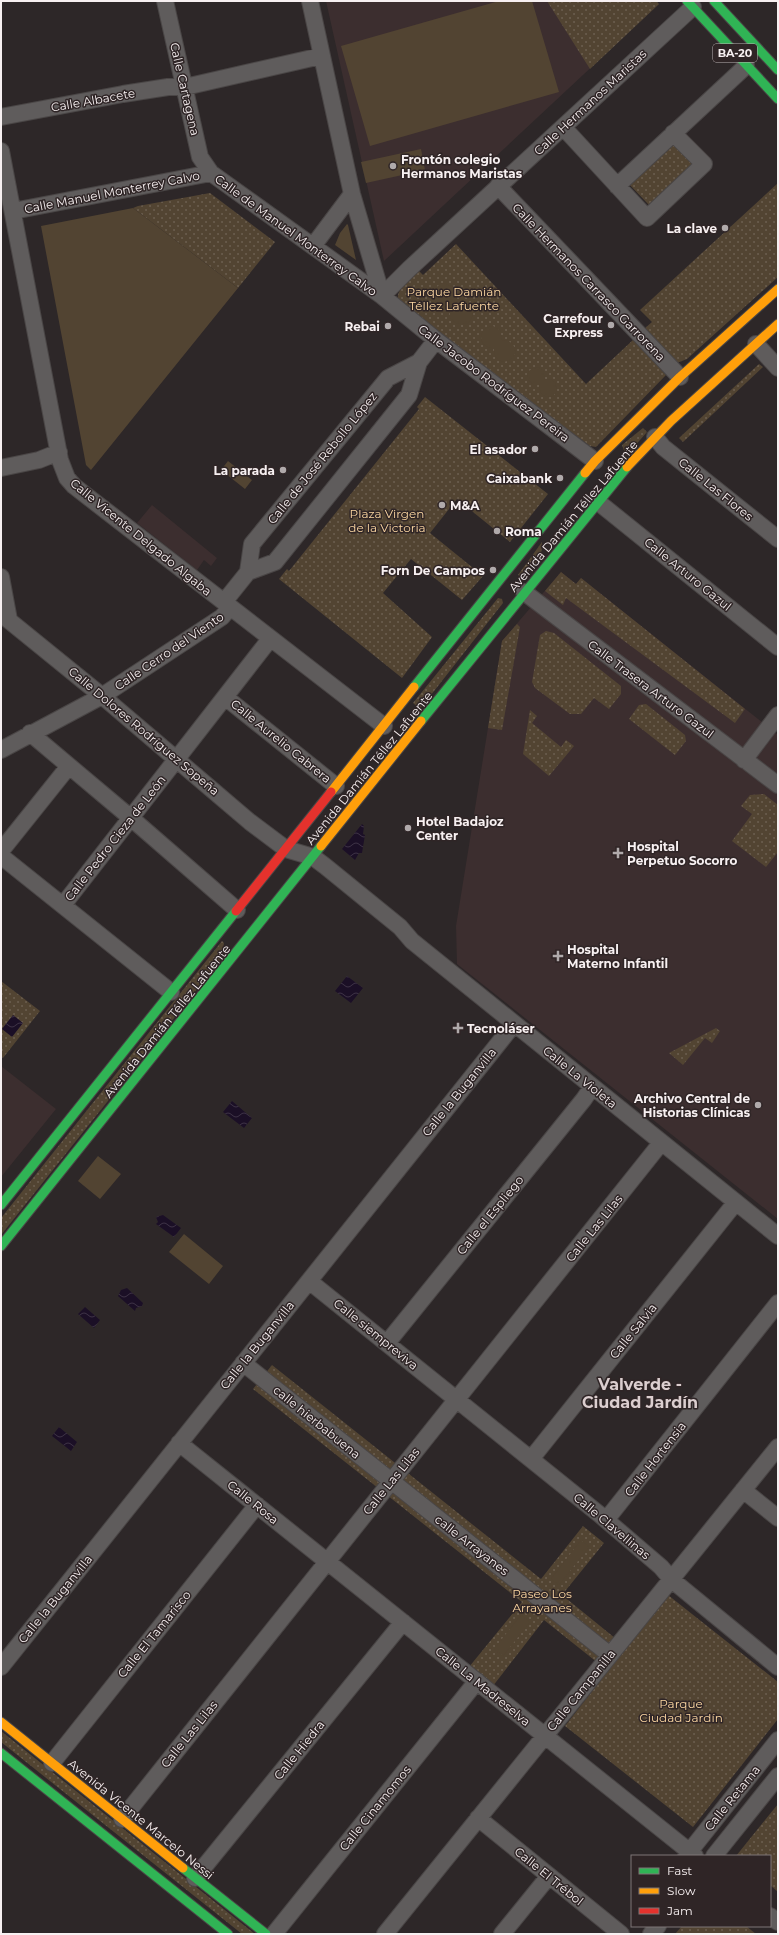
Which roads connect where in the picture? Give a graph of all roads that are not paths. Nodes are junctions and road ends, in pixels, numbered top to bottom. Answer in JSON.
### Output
{"nodes":[{"id":1,"x":165,"y":1,"type":"edge"},
{"id":2,"x":310,"y":1,"type":"edge"},
{"id":3,"x":714,"y":1,"type":"edge"},
{"id":4,"x":690,"y":4,"type":"edge"},
{"id":5,"x":321,"y":56,"type":"junction"},
{"id":6,"x":746,"y":66,"type":"junction"},
{"id":7,"x":778,"y":70,"type":"edge"},
{"id":8,"x":185,"y":87,"type":"junction"},
{"id":9,"x":778,"y":99,"type":"edge"},
{"id":10,"x":1,"y":117,"type":"edge"},
{"id":11,"x":562,"y":128,"type":"junction"},
{"id":12,"x":673,"y":133,"type":"junction"},
{"id":13,"x":1,"y":151,"type":"edge"},
{"id":14,"x":211,"y":173,"type":"junction"},
{"id":15,"x":498,"y":186,"type":"junction"},
{"id":16,"x":617,"y":186,"type":"junction"},
{"id":17,"x":352,"y":194,"type":"junction"},
{"id":18,"x":12,"y":211,"type":"junction"},
{"id":19,"x":313,"y":246,"type":"junction"},
{"id":20,"x":778,"y":289,"type":"edge"},
{"id":21,"x":382,"y":296,"type":"junction"},
{"id":22,"x":778,"y":324,"type":"edge"},
{"id":23,"x":436,"y":340,"type":"junction"},
{"id":24,"x":756,"y":344,"type":"junction"},
{"id":25,"x":419,"y":362,"type":"junction"},
{"id":26,"x":778,"y":368,"type":"edge"},
{"id":27,"x":397,"y":373,"type":"junction"},
{"id":28,"x":680,"y":384,"type":"junction"},
{"id":29,"x":412,"y":387,"type":"junction"},
{"id":30,"x":654,"y":433,"type":"junction"},
{"id":31,"x":59,"y":452,"type":"junction"},
{"id":32,"x":598,"y":465,"type":"junction"},
{"id":33,"x":1,"y":468,"type":"edge"},
{"id":34,"x":598,"y":502,"type":"junction"},
{"id":35,"x":778,"y":539,"type":"edge"},
{"id":36,"x":549,"y":547,"type":"dead end"},
{"id":37,"x":549,"y":562,"type":"junction"},
{"id":38,"x":255,"y":570,"type":"junction"},
{"id":39,"x":1,"y":577,"type":"edge"},
{"id":40,"x":492,"y":590,"type":"junction"},
{"id":41,"x":516,"y":590,"type":"junction"},
{"id":42,"x":227,"y":605,"type":"junction"},
{"id":43,"x":5,"y":617,"type":"edge"},
{"id":44,"x":270,"y":639,"type":"junction"},
{"id":45,"x":778,"y":647,"type":"edge"},
{"id":46,"x":102,"y":696,"type":"junction"},
{"id":47,"x":225,"y":696,"type":"junction"},
{"id":48,"x":778,"y":715,"type":"edge"},
{"id":49,"x":416,"y":729,"type":"junction"},
{"id":50,"x":404,"y":730,"type":"dead end"},
{"id":51,"x":383,"y":731,"type":"junction"},
{"id":52,"x":30,"y":733,"type":"junction"},
{"id":53,"x":1,"y":750,"type":"edge"},
{"id":54,"x":376,"y":750,"type":"dead end"},
{"id":55,"x":177,"y":758,"type":"junction"},
{"id":56,"x":744,"y":760,"type":"junction"},
{"id":57,"x":69,"y":766,"type":"junction"},
{"id":58,"x":336,"y":786,"type":"junction"},
{"id":59,"x":778,"y":786,"type":"edge"},
{"id":60,"x":131,"y":818,"type":"junction"},
{"id":61,"x":1,"y":851,"type":"edge"},
{"id":62,"x":311,"y":852,"type":"junction"},
{"id":63,"x":288,"y":854,"type":"junction"},
{"id":64,"x":1,"y":856,"type":"edge"},
{"id":65,"x":63,"y":905,"type":"junction"},
{"id":66,"x":237,"y":910,"type":"junction"},
{"id":67,"x":228,"y":947,"type":"dead end"},
{"id":68,"x":226,"y":966,"type":"junction"},
{"id":69,"x":171,"y":992,"type":"junction"},
{"id":70,"x":514,"y":1024,"type":"junction"},
{"id":71,"x":592,"y":1087,"type":"junction"},
{"id":72,"x":662,"y":1143,"type":"junction"},
{"id":73,"x":736,"y":1202,"type":"junction"},
{"id":74,"x":1,"y":1205,"type":"edge"},
{"id":75,"x":778,"y":1236,"type":"edge"},
{"id":76,"x":1,"y":1246,"type":"edge"},
{"id":77,"x":309,"y":1280,"type":"junction"},
{"id":78,"x":778,"y":1303,"type":"edge"},
{"id":79,"x":386,"y":1343,"type":"junction"},
{"id":80,"x":243,"y":1363,"type":"junction"},
{"id":81,"x":443,"y":1388,"type":"joint"},
{"id":82,"x":457,"y":1399,"type":"junction"},
{"id":83,"x":179,"y":1443,"type":"junction"},
{"id":84,"x":778,"y":1447,"type":"edge"},
{"id":85,"x":531,"y":1459,"type":"junction"},
{"id":86,"x":391,"y":1481,"type":"junction"},
{"id":87,"x":743,"y":1490,"type":"junction"},
{"id":88,"x":257,"y":1505,"type":"junction"},
{"id":89,"x":778,"y":1518,"type":"edge"},
{"id":90,"x":606,"y":1520,"type":"junction"},
{"id":91,"x":327,"y":1561,"type":"junction"},
{"id":92,"x":672,"y":1580,"type":"junction"},
{"id":93,"x":403,"y":1622,"type":"junction"},
{"id":94,"x":610,"y":1655,"type":"junction"},
{"id":95,"x":1,"y":1667,"type":"edge"},
{"id":96,"x":778,"y":1667,"type":"edge"},
{"id":97,"x":477,"y":1681,"type":"junction"},
{"id":98,"x":1,"y":1722,"type":"edge"},
{"id":99,"x":544,"y":1735,"type":"junction"},
{"id":100,"x":778,"y":1740,"type":"edge"},
{"id":101,"x":1,"y":1753,"type":"edge"},
{"id":102,"x":52,"y":1763,"type":"junction"},
{"id":103,"x":778,"y":1776,"type":"edge"},
{"id":104,"x":478,"y":1818,"type":"junction"},
{"id":105,"x":122,"y":1819,"type":"junction"},
{"id":106,"x":690,"y":1854,"type":"edge"},
{"id":107,"x":715,"y":1855,"type":"edge"},
{"id":108,"x":549,"y":1876,"type":"junction"},
{"id":109,"x":195,"y":1878,"type":"junction"},
{"id":110,"x":631,"y":1924,"type":"edge"},
{"id":111,"x":228,"y":1934,"type":"edge"},
{"id":112,"x":266,"y":1934,"type":"edge"},
{"id":113,"x":274,"y":1934,"type":"edge"},
{"id":114,"x":385,"y":1934,"type":"edge"},
{"id":115,"x":502,"y":1934,"type":"edge"},
{"id":116,"x":622,"y":1934,"type":"edge"}],
"edges":[{"from":1,"to":8,"type":"street","name":"Calle Cartagena"},
{"from":2,"to":5,"type":"street"},
{"from":3,"to":7,"type":"main road","number":"BA-20"},
{"from":4,"to":6,"type":"main road","number":"BA-20"},
{"from":4,"to":11,"type":"street","name":"Calle Hermanos Maristas"},
{"from":5,"to":8,"type":"street"},
{"from":5,"to":17,"type":"street"},
{"from":6,"to":9,"type":"main road","number":"BA-20"},
{"from":6,"to":12,"type":"street"},
{"from":8,"to":10,"type":"street","name":"Calle Albacete"},
{"from":8,"to":14,"type":"street","name":"Calle Cartagena"},
{"from":11,"to":15,"type":"street","name":"Calle Hermanos Maristas"},
{"from":11,"to":16,"type":"street"},
{"from":12,"to":16,"type":"street"},
{"from":12,"to":16,"type":"street"},
{"from":13,"to":18,"type":"street","name":"Calle Vicente Delgado Algaba"},
{"from":14,"to":18,"type":"street","name":"Calle Manuel Monterrey Calvo"},
{"from":14,"to":19,"type":"street","name":"Calle de Manuel Monterrey Calvo"},
{"from":15,"to":21,"type":"street","name":"Calle Hermanos Maristas"},
{"from":15,"to":28,"type":"street","name":"Calle Hermanos Carrasco Garrorena"},
{"from":17,"to":19,"type":"street"},
{"from":17,"to":21,"type":"street"},
{"from":18,"to":31,"type":"street","name":"Calle Vicente Delgado Algaba"},
{"from":19,"to":21,"type":"street","name":"Calle de Manuel Monterrey Calvo"},
{"from":20,"to":28,"type":"main road","name":"Avenida Damián Téllez Lafuente"},
{"from":21,"to":23,"type":"street","name":"Calle Jacobo Rodríguez Pereira"},
{"from":22,"to":24,"type":"main road","name":"Avenida Damián Téllez Lafuente"},
{"from":23,"to":25,"type":"street","name":"Calle de José Rebollo López"},
{"from":23,"to":32,"type":"street","name":"Calle Jacobo Rodríguez Pereira"},
{"from":24,"to":26,"type":"street"},
{"from":24,"to":30,"type":"main road","name":"Avenida Damián Téllez Lafuente"},
{"from":25,"to":27,"type":"street","name":"Calle de José Rebollo López"},
{"from":25,"to":29,"type":"street","name":"Calle de José Rebollo López"},
{"from":27,"to":29,"type":"street"},
{"from":27,"to":38,"type":"street","name":"Calle de José Rebollo López"},
{"from":28,"to":32,"type":"main road","name":"Avenida Damián Téllez Lafuente"},
{"from":29,"to":38,"type":"street","name":"Calle de José Rebollo López"},
{"from":30,"to":34,"type":"main road","name":"Avenida Damián Téllez Lafuente"},
{"from":30,"to":35,"type":"street","name":"Calle Las Flores"},
{"from":31,"to":33,"type":"street"},
{"from":31,"to":42,"type":"street","name":"Calle Vicente Delgado Algaba"},
{"from":32,"to":40,"type":"main road","name":"Avenida Damián Téllez Lafuente"},
{"from":34,"to":37,"type":"main road","name":"Avenida Damián Téllez Lafuente"},
{"from":34,"to":45,"type":"street","name":"Calle Arturo Gazul"},
{"from":36,"to":37,"type":"main road"},
{"from":37,"to":41,"type":"main road","name":"Avenida Damián Téllez Lafuente"},
{"from":38,"to":42,"type":"street","name":"Calle de José Rebollo López"},
{"from":39,"to":43,"type":"street"},
{"from":40,"to":41,"type":"main road"},
{"from":40,"to":51,"type":"main road","name":"Avenida Damián Téllez Lafuente"},
{"from":41,"to":49,"type":"main road","name":"Avenida Damián Téllez Lafuente"},
{"from":41,"to":56,"type":"street","name":"Calle Trasera Arturo Gazul"},
{"from":42,"to":44,"type":"street","name":"Calle Vicente Delgado Algaba"},
{"from":42,"to":46,"type":"street","name":"Calle Cerro del Viento"},
{"from":43,"to":46,"type":"street","name":"Calle Dolores Rodríguez Sopeña"},
{"from":44,"to":47,"type":"street","name":"Calle Pedro Cieza de León"},
{"from":44,"to":51,"type":"street","name":"Calle Vicente Delgado Algaba"},
{"from":46,"to":52,"type":"street","name":"Calle Cerro del Viento"},
{"from":46,"to":55,"type":"street","name":"Calle Dolores Rodríguez Sopeña"},
{"from":47,"to":55,"type":"street","name":"Calle Pedro Cieza de León"},
{"from":47,"to":58,"type":"street","name":"Calle Aurelio Cabrera"},
{"from":48,"to":56,"type":"street"},
{"from":49,"to":50,"type":"main road"},
{"from":49,"to":62,"type":"main road","name":"Avenida Damián Téllez Lafuente"},
{"from":51,"to":54,"type":"main road"},
{"from":51,"to":58,"type":"main road","name":"Avenida Damián Téllez Lafuente"},
{"from":52,"to":53,"type":"street","name":"Calle Cerro del Viento"},
{"from":52,"to":57,"type":"street"},
{"from":55,"to":60,"type":"street","name":"Calle Pedro Cieza de León"},
{"from":55,"to":63,"type":"street","name":"Calle Dolores Rodríguez Sopeña"},
{"from":56,"to":59,"type":"street","name":"Calle Trasera Arturo Gazul"},
{"from":57,"to":60,"type":"street"},
{"from":57,"to":61,"type":"street"},
{"from":58,"to":63,"type":"main road","name":"Avenida Damián Téllez Lafuente"},
{"from":60,"to":65,"type":"street","name":"Calle Pedro Cieza de León"},
{"from":60,"to":66,"type":"street"},
{"from":62,"to":63,"type":"street","name":"Calle La Violeta"},
{"from":62,"to":68,"type":"main road","name":"Avenida Damián Téllez Lafuente"},
{"from":62,"to":70,"type":"street","name":"Calle La Violeta"},
{"from":63,"to":66,"type":"main road","name":"Avenida Damián Téllez Lafuente"},
{"from":64,"to":65,"type":"street"},
{"from":65,"to":69,"type":"street"},
{"from":66,"to":69,"type":"main road","name":"Avenida Damián Téllez Lafuente"},
{"from":67,"to":68,"type":"main road"},
{"from":68,"to":76,"type":"main road","name":"Avenida Damián Téllez Lafuente"},
{"from":69,"to":74,"type":"main road","name":"Avenida Damián Téllez Lafuente"},
{"from":70,"to":71,"type":"street","name":"Calle La Violeta"},
{"from":70,"to":77,"type":"street","name":"Calle la Buganvilla"},
{"from":71,"to":72,"type":"street","name":"Calle La Violeta"},
{"from":71,"to":79,"type":"street","name":"Calle el Espliego"},
{"from":72,"to":73,"type":"street","name":"Calle La Violeta"},
{"from":72,"to":82,"type":"street","name":"Calle Las Lilas"},
{"from":73,"to":75,"type":"street","name":"Calle La Violeta"},
{"from":73,"to":85,"type":"street","name":"Calle Salvia"},
{"from":77,"to":79,"type":"street","name":"Calle siempreviva"},
{"from":77,"to":80,"type":"street","name":"Calle la Buganvilla"},
{"from":78,"to":90,"type":"street","name":"Calle Hortensia"},
{"from":79,"to":81,"type":"street","name":"Calle siempreviva"},
{"from":80,"to":83,"type":"street","name":"Calle la Buganvilla"},
{"from":80,"to":86,"type":"street","name":"calle hierbabuena"},
{"from":81,"to":82,"type":"street","name":"Calle Clavellinas"},
{"from":82,"to":85,"type":"street","name":"Calle Clavellinas"},
{"from":82,"to":86,"type":"street","name":"Calle Las Lilas"},
{"from":83,"to":88,"type":"street","name":"Calle Rosa"},
{"from":83,"to":95,"type":"street","name":"Calle la Buganvilla"},
{"from":84,"to":87,"type":"street","name":"Calle Campanilla"},
{"from":85,"to":90,"type":"street","name":"Calle Clavellinas"},
{"from":86,"to":91,"type":"street","name":"Calle Las Lilas"},
{"from":86,"to":94,"type":"street","name":"calle Arrayanes"},
{"from":87,"to":89,"type":"street"},
{"from":87,"to":92,"type":"street","name":"Calle Campanilla"},
{"from":88,"to":91,"type":"street","name":"Calle Rosa"},
{"from":88,"to":102,"type":"street","name":"Calle El Tamarisco"},
{"from":90,"to":92,"type":"street","name":"Calle Clavellinas"},
{"from":91,"to":93,"type":"street","name":"Calle La Madreselva"},
{"from":91,"to":105,"type":"street","name":"Calle Las Lilas"},
{"from":92,"to":94,"type":"street","name":"Calle Campanilla"},
{"from":92,"to":96,"type":"street","name":"Calle Clavellinas"},
{"from":93,"to":97,"type":"street","name":"Calle La Madreselva"},
{"from":93,"to":109,"type":"street","name":"Calle Hiedra"},
{"from":94,"to":99,"type":"street","name":"Calle Campanilla"},
{"from":97,"to":99,"type":"street","name":"Calle La Madreselva"},
{"from":97,"to":113,"type":"street","name":"Calle Cinamomos"},
{"from":98,"to":102,"type":"main road","name":"Avenida Vicente Marcelo Nessi"},
{"from":99,"to":104,"type":"street","name":"Calle Campanilla"},
{"from":99,"to":106,"type":"street","name":"Calle La Madreselva"},
{"from":100,"to":106,"type":"street","name":"Calle Retama"},
{"from":101,"to":111,"type":"main road"},
{"from":102,"to":105,"type":"main road","name":"Avenida Vicente Marcelo Nessi"},
{"from":103,"to":107,"type":"street","name":"Calle Retama"},
{"from":104,"to":108,"type":"street","name":"Calle El Trébol"},
{"from":104,"to":114,"type":"street","name":"Calle Campanilla"},
{"from":105,"to":109,"type":"main road","name":"Avenida Vicente Marcelo Nessi"},
{"from":108,"to":115,"type":"street"},
{"from":108,"to":116,"type":"street","name":"Calle El Trébol"},
{"from":109,"to":112,"type":"main road","name":"Avenida Vicente Marcelo Nessi"},
{"from":110,"to":116,"type":"street"}]}
